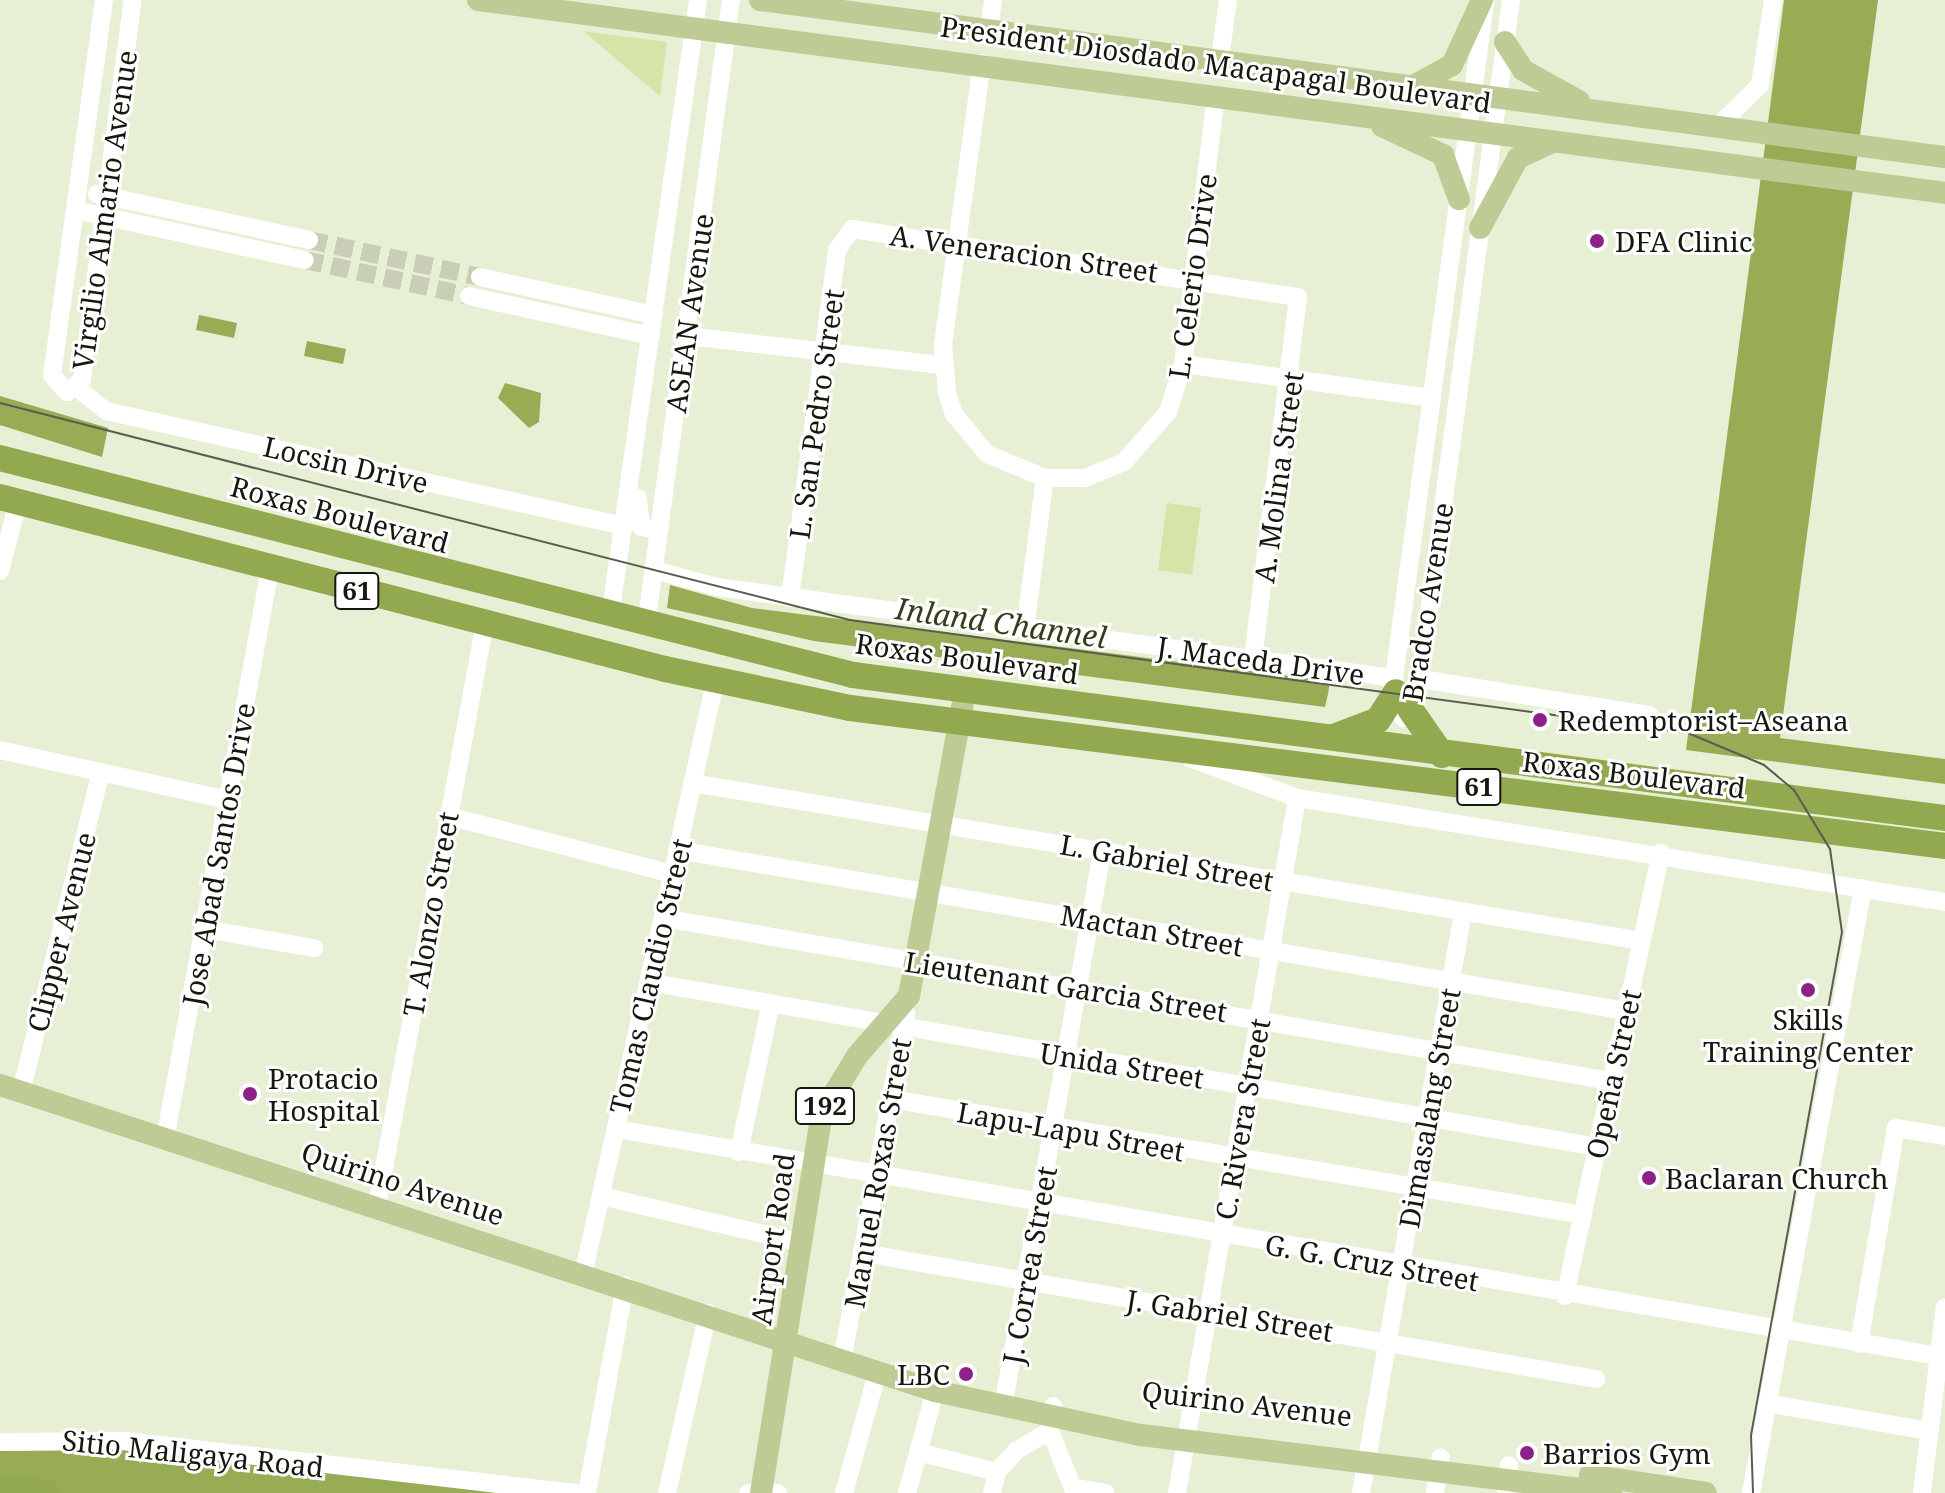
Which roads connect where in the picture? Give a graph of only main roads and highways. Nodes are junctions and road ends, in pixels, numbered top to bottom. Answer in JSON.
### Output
{"nodes":[{"id":1,"x":478,"y":0,"type":"edge"},
{"id":2,"x":760,"y":0,"type":"edge"},
{"id":3,"x":1484,"y":0,"type":"edge"},
{"id":4,"x":1505,"y":42,"type":"road end"},
{"id":5,"x":1415,"y":85,"type":"junction"},
{"id":6,"x":1598,"y":110,"type":"junction"},
{"id":7,"x":1355,"y":115,"type":"junction"},
{"id":8,"x":1559,"y":141,"type":"junction"},
{"id":9,"x":1945,"y":157,"type":"edge"},
{"id":10,"x":1945,"y":193,"type":"edge"},
{"id":11,"x":1459,"y":199,"type":"road end"},
{"id":12,"x":1480,"y":228,"type":"road end"},
{"id":13,"x":0,"y":458,"type":"edge"},
{"id":14,"x":9,"y":500,"type":"edge"},
{"id":15,"x":965,"y":692,"type":"junction"},
{"id":16,"x":960,"y":721,"type":"junction"},
{"id":17,"x":1327,"y":740,"type":"junction"},
{"id":18,"x":1442,"y":755,"type":"junction"},
{"id":19,"x":1945,"y":818,"type":"edge"},
{"id":20,"x":1945,"y":846,"type":"edge"},
{"id":21,"x":10,"y":1088,"type":"edge"},
{"id":22,"x":787,"y":1339,"type":"junction"},
{"id":23,"x":1051,"y":1419,"type":"junction"},
{"id":24,"x":1507,"y":1478,"type":"edge"},
{"id":25,"x":1580,"y":1485,"type":"edge"},
{"id":26,"x":0,"y":1487,"type":"edge"},
{"id":27,"x":47,"y":1493,"type":"edge"},
{"id":28,"x":762,"y":1493,"type":"edge"},
{"id":29,"x":1611,"y":1493,"type":"edge"},
{"id":30,"x":1706,"y":1493,"type":"edge"}],
"edges":[{"from":1,"to":7,"type":"main road","name":"President Diosdado Macapagal Boulevard"},
{"from":2,"to":5,"type":"main road","name":"President Diosdado Macapagal Boulevard"},
{"from":3,"to":5,"type":"main road"},
{"from":4,"to":6,"type":"main road"},
{"from":5,"to":6,"type":"main road","name":"President Diosdado Macapagal Boulevard"},
{"from":6,"to":9,"type":"main road","name":"President Diosdado Macapagal Boulevard"},
{"from":7,"to":8,"type":"main road","name":"President Diosdado Macapagal Boulevard"},
{"from":7,"to":11,"type":"main road"},
{"from":8,"to":10,"type":"main road","name":"President Diosdado Macapagal Boulevard"},
{"from":8,"to":12,"type":"main road"},
{"from":13,"to":15,"type":"highway","name":"Roxas Boulevard","number":"61"},
{"from":14,"to":16,"type":"highway","name":"Roxas Boulevard","number":"61"},
{"from":15,"to":16,"type":"main road","name":"Airport Road","number":"192"},
{"from":15,"to":17,"type":"highway","name":"Roxas Boulevard","number":"61"},
{"from":16,"to":20,"type":"highway","name":"Roxas Boulevard","number":"61"},
{"from":16,"to":22,"type":"main road","name":"Airport Road","number":"192"},
{"from":17,"to":18,"type":"highway","name":"Roxas Boulevard","number":"61"},
{"from":17,"to":18,"type":"highway"},
{"from":18,"to":19,"type":"highway","name":"Roxas Boulevard","number":"61"},
{"from":21,"to":22,"type":"main road","name":"Quirino Avenue"},
{"from":22,"to":23,"type":"main road","name":"Quirino Avenue"},
{"from":22,"to":23,"type":"main road","name":"Quirino Avenue"},
{"from":22,"to":28,"type":"main road","name":"Airport Road","number":"192"},
{"from":23,"to":24,"type":"main road","name":"Quirino Avenue"},
{"from":24,"to":25,"type":"main road","name":"Quirino Avenue"},
{"from":25,"to":29,"type":"main road","name":"Quirino Avenue"},
{"from":25,"to":30,"type":"main road","name":"Quirino Avenue"},
{"from":26,"to":27,"type":"highway"}]}
